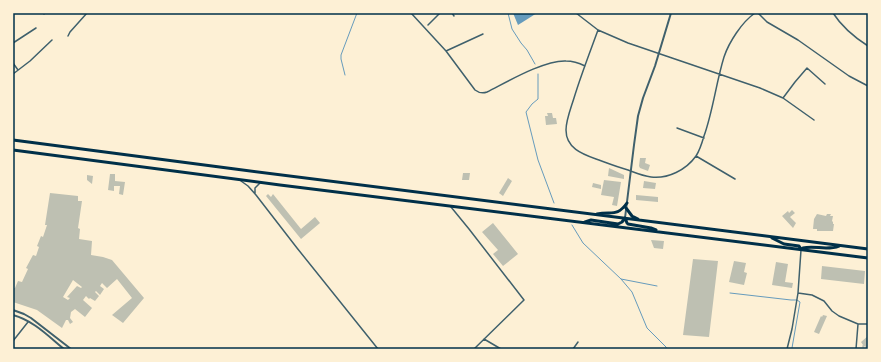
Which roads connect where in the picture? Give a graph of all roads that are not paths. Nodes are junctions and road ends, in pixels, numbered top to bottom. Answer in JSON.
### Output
{"nodes":[{"id":1,"x":87,"y":13,"type":"edge"},
{"id":2,"x":410,"y":13,"type":"edge"},
{"id":3,"x":440,"y":13,"type":"edge"},
{"id":4,"x":452,"y":13,"type":"edge"},
{"id":5,"x":576,"y":13,"type":"edge"},
{"id":6,"x":671,"y":13,"type":"edge"},
{"id":7,"x":756,"y":13,"type":"edge"},
{"id":8,"x":833,"y":13,"type":"edge"},
{"id":9,"x":454,"y":16,"type":"dead end"},
{"id":10,"x":428,"y":25,"type":"dead end"},
{"id":11,"x":36,"y":28,"type":"dead end"},
{"id":12,"x":598,"y":30,"type":"junction"},
{"id":13,"x":483,"y":34,"type":"dead end"},
{"id":14,"x":68,"y":36,"type":"dead end"},
{"id":15,"x":52,"y":40,"type":"dead end"},
{"id":16,"x":13,"y":43,"type":"edge"},
{"id":17,"x":868,"y":46,"type":"edge"},
{"id":18,"x":446,"y":51,"type":"junction"},
{"id":19,"x":659,"y":53,"type":"junction"},
{"id":20,"x":13,"y":63,"type":"edge"},
{"id":21,"x":584,"y":66,"type":"junction"},
{"id":22,"x":18,"y":70,"type":"junction"},
{"id":23,"x":13,"y":74,"type":"edge"},
{"id":24,"x":720,"y":75,"type":"junction"},
{"id":25,"x":825,"y":84,"type":"dead end"},
{"id":26,"x":868,"y":86,"type":"edge"},
{"id":27,"x":783,"y":98,"type":"junction"},
{"id":28,"x":814,"y":120,"type":"dead end"},
{"id":29,"x":677,"y":128,"type":"dead end"},
{"id":30,"x":704,"y":138,"type":"junction"},
{"id":31,"x":13,"y":140,"type":"edge"},
{"id":32,"x":13,"y":150,"type":"edge"},
{"id":33,"x":696,"y":156,"type":"junction"},
{"id":34,"x":630,"y":171,"type":"junction"},
{"id":35,"x":238,"y":179,"type":"junction"},
{"id":36,"x":735,"y":179,"type":"dead end"},
{"id":37,"x":261,"y":182,"type":"junction"},
{"id":38,"x":256,"y":195,"type":"junction"},
{"id":39,"x":627,"y":203,"type":"junction"},
{"id":40,"x":450,"y":206,"type":"junction"},
{"id":41,"x":626,"y":208,"type":"junction"},
{"id":42,"x":595,"y":214,"type":"junction"},
{"id":43,"x":625,"y":218,"type":"junction"},
{"id":44,"x":641,"y":220,"type":"junction"},
{"id":45,"x":583,"y":222,"type":"junction"},
{"id":46,"x":660,"y":232,"type":"junction"},
{"id":47,"x":770,"y":237,"type":"junction"},
{"id":48,"x":840,"y":246,"type":"junction"},
{"id":49,"x":801,"y":249,"type":"junction"},
{"id":50,"x":868,"y":249,"type":"edge"},
{"id":51,"x":868,"y":258,"type":"edge"},
{"id":52,"x":798,"y":293,"type":"junction"},
{"id":53,"x":13,"y":310,"type":"edge"},
{"id":54,"x":13,"y":315,"type":"edge"},
{"id":55,"x":29,"y":321,"type":"junction"},
{"id":56,"x":858,"y":324,"type":"junction"},
{"id":57,"x":868,"y":324,"type":"edge"},
{"id":58,"x":484,"y":339,"type":"junction"},
{"id":59,"x":13,"y":341,"type":"edge"},
{"id":60,"x":578,"y":342,"type":"dead end"},
{"id":61,"x":64,"y":349,"type":"edge"},
{"id":62,"x":71,"y":349,"type":"edge"},
{"id":63,"x":378,"y":349,"type":"edge"},
{"id":64,"x":474,"y":349,"type":"edge"},
{"id":65,"x":500,"y":349,"type":"edge"},
{"id":66,"x":573,"y":349,"type":"edge"},
{"id":67,"x":787,"y":349,"type":"edge"},
{"id":68,"x":856,"y":349,"type":"edge"}],
"edges":[{"from":1,"to":14,"type":"street"},
{"from":2,"to":18,"type":"street"},
{"from":3,"to":10,"type":"street"},
{"from":4,"to":9,"type":"street"},
{"from":5,"to":12,"type":"street"},
{"from":6,"to":19,"type":"street"},
{"from":7,"to":24,"type":"street"},
{"from":7,"to":26,"type":"street"},
{"from":8,"to":17,"type":"street"},
{"from":11,"to":16,"type":"street"},
{"from":12,"to":19,"type":"street"},
{"from":12,"to":21,"type":"street"},
{"from":13,"to":18,"type":"street"},
{"from":15,"to":22,"type":"street"},
{"from":18,"to":21,"type":"street"},
{"from":19,"to":24,"type":"street"},
{"from":19,"to":34,"type":"street"},
{"from":20,"to":22,"type":"street"},
{"from":21,"to":34,"type":"street"},
{"from":22,"to":23,"type":"street"},
{"from":24,"to":27,"type":"street"},
{"from":24,"to":30,"type":"street"},
{"from":25,"to":27,"type":"street"},
{"from":27,"to":28,"type":"street"},
{"from":29,"to":30,"type":"street"},
{"from":30,"to":33,"type":"street"},
{"from":31,"to":42,"type":"highway"},
{"from":32,"to":35,"type":"highway"},
{"from":33,"to":34,"type":"street"},
{"from":33,"to":36,"type":"street"},
{"from":34,"to":39,"type":"street"},
{"from":35,"to":37,"type":"highway"},
{"from":35,"to":38,"type":"street"},
{"from":37,"to":38,"type":"street"},
{"from":37,"to":40,"type":"highway"},
{"from":38,"to":63,"type":"street"},
{"from":39,"to":41,"type":"street"},
{"from":39,"to":42,"type":"highway"},
{"from":40,"to":45,"type":"highway"},
{"from":40,"to":58,"type":"street"},
{"from":41,"to":43,"type":"street"},
{"from":41,"to":44,"type":"highway"},
{"from":42,"to":43,"type":"highway"},
{"from":43,"to":44,"type":"highway"},
{"from":43,"to":45,"type":"highway"},
{"from":43,"to":46,"type":"highway"},
{"from":44,"to":47,"type":"highway"},
{"from":45,"to":46,"type":"highway"},
{"from":46,"to":49,"type":"highway"},
{"from":47,"to":48,"type":"highway"},
{"from":47,"to":49,"type":"highway"},
{"from":48,"to":49,"type":"highway"},
{"from":48,"to":50,"type":"highway"},
{"from":49,"to":51,"type":"highway"},
{"from":49,"to":52,"type":"street"},
{"from":52,"to":56,"type":"street"},
{"from":52,"to":67,"type":"street"},
{"from":53,"to":62,"type":"street"},
{"from":54,"to":55,"type":"street"},
{"from":55,"to":59,"type":"street"},
{"from":55,"to":61,"type":"street"},
{"from":56,"to":57,"type":"street"},
{"from":56,"to":68,"type":"street"},
{"from":58,"to":64,"type":"street"},
{"from":58,"to":65,"type":"street"},
{"from":60,"to":66,"type":"street"}]}
